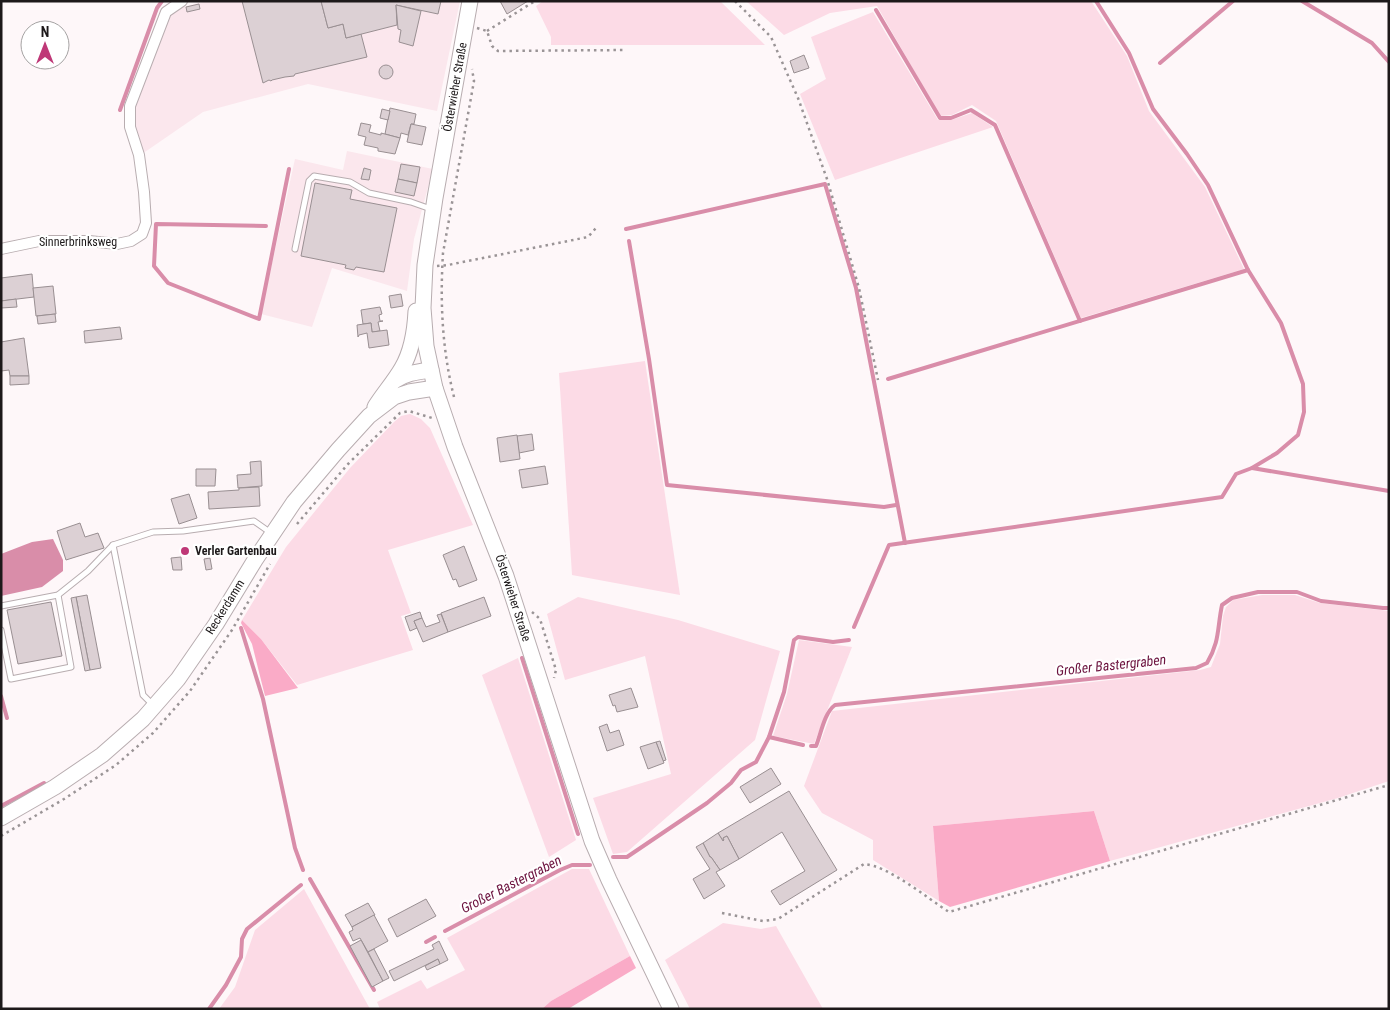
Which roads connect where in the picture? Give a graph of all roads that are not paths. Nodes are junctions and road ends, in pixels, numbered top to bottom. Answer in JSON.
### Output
{"nodes":[{"id":1,"x":182,"y":1,"type":"edge"},
{"id":2,"x":470,"y":1,"type":"edge"},
{"id":3,"x":440,"y":173,"type":"junction"},
{"id":4,"x":428,"y":208,"type":"junction"},
{"id":5,"x":1,"y":249,"type":"edge"},
{"id":6,"x":295,"y":249,"type":"dead end"},
{"id":7,"x":430,"y":370,"type":"junction"},
{"id":8,"x":392,"y":383,"type":"junction"},
{"id":9,"x":435,"y":388,"type":"junction"},
{"id":10,"x":369,"y":416,"type":"junction"},
{"id":11,"x":272,"y":534,"type":"junction"},
{"id":12,"x":113,"y":545,"type":"junction"},
{"id":13,"x":58,"y":595,"type":"junction"},
{"id":14,"x":1,"y":606,"type":"edge"},
{"id":15,"x":1,"y":630,"type":"edge"},
{"id":16,"x":154,"y":706,"type":"junction"},
{"id":17,"x":1,"y":818,"type":"edge"},
{"id":18,"x":671,"y":1009,"type":"edge"}],
"edges":[{"from":1,"to":5,"type":"street","name":"Sinnerbrinksweg"},
{"from":2,"to":3,"type":"street","name":"Österwieher Straße"},
{"from":3,"to":4,"type":"street","name":"Österwieher Straße"},
{"from":3,"to":7,"type":"street","name":"Österwieher Straße"},
{"from":4,"to":6,"type":"lane"},
{"from":4,"to":8,"type":"street","name":"Österwieher Straße"},
{"from":7,"to":8,"type":"street"},
{"from":7,"to":9,"type":"street","name":"Österwieher Straße"},
{"from":8,"to":10,"type":"street","name":"Österwieher Straße"},
{"from":9,"to":10,"type":"street","name":"Reckerdamm"},
{"from":9,"to":18,"type":"street","name":"Österwieher Straße"},
{"from":10,"to":11,"type":"street","name":"Reckerdamm"},
{"from":11,"to":12,"type":"lane"},
{"from":11,"to":16,"type":"street","name":"Reckerdamm"},
{"from":12,"to":13,"type":"lane"},
{"from":12,"to":16,"type":"lane"},
{"from":13,"to":14,"type":"lane"},
{"from":13,"to":15,"type":"lane"},
{"from":16,"to":17,"type":"street","name":"Reckerdamm"}]}
